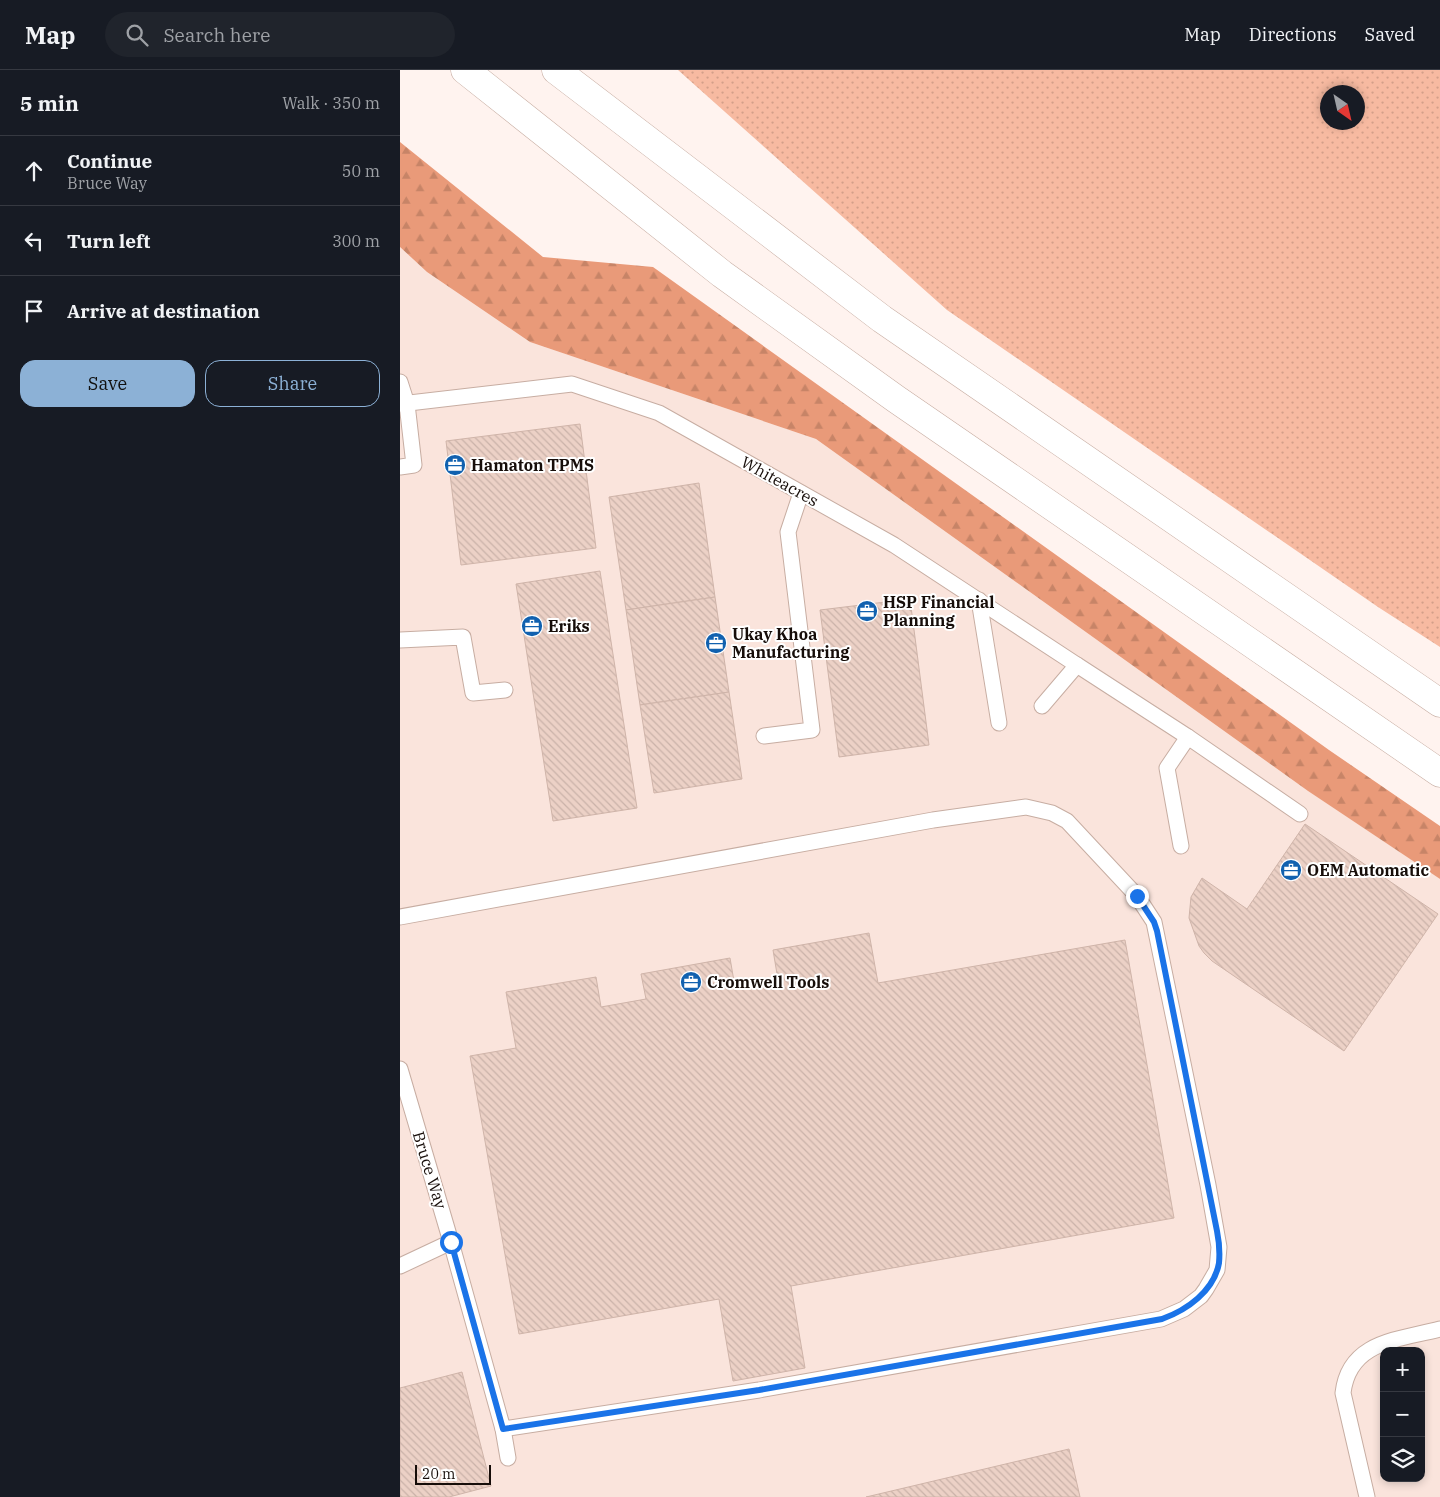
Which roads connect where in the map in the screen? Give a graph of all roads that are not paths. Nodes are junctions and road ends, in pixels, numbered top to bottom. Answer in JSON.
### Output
{"nodes":[{"id":1,"x":466,"y":70,"type":"edge"},
{"id":2,"x":556,"y":70,"type":"edge"},
{"id":3,"x":400,"y":382,"type":"edge"},
{"id":4,"x":403,"y":404,"type":"edge"},
{"id":5,"x":400,"y":467,"type":"edge"},
{"id":6,"x":801,"y":493,"type":"junction"},
{"id":7,"x":979,"y":600,"type":"junction"},
{"id":8,"x":400,"y":640,"type":"edge"},
{"id":9,"x":1077,"y":665,"type":"junction"},
{"id":10,"x":505,"y":690,"type":"dead end"},
{"id":11,"x":1440,"y":703,"type":"edge"},
{"id":12,"x":1042,"y":706,"type":"dead end"},
{"id":13,"x":999,"y":723,"type":"dead end"},
{"id":14,"x":764,"y":736,"type":"dead end"},
{"id":15,"x":1188,"y":737,"type":"junction"},
{"id":16,"x":1440,"y":773,"type":"edge"},
{"id":17,"x":1300,"y":814,"type":"dead end"},
{"id":18,"x":1181,"y":846,"type":"dead end"},
{"id":19,"x":400,"y":918,"type":"edge"},
{"id":20,"x":400,"y":1069,"type":"edge"},
{"id":21,"x":451,"y":1242,"type":"junction"},
{"id":22,"x":400,"y":1266,"type":"edge"},
{"id":23,"x":1440,"y":1329,"type":"edge"},
{"id":24,"x":503,"y":1429,"type":"junction"},
{"id":25,"x":508,"y":1458,"type":"dead end"},
{"id":26,"x":1367,"y":1497,"type":"edge"}],
"edges":[{"from":1,"to":16,"type":"highway"},
{"from":2,"to":11,"type":"highway"},
{"from":3,"to":4,"type":"lane"},
{"from":4,"to":5,"type":"lane"},
{"from":4,"to":6,"type":"lane","name":"Whiteacres"},
{"from":6,"to":7,"type":"lane","name":"Whiteacres"},
{"from":6,"to":14,"type":"lane"},
{"from":7,"to":9,"type":"lane","name":"Whiteacres"},
{"from":7,"to":13,"type":"lane"},
{"from":8,"to":10,"type":"lane"},
{"from":9,"to":12,"type":"lane"},
{"from":9,"to":15,"type":"lane","name":"Whiteacres"},
{"from":15,"to":17,"type":"lane","name":"Whiteacres"},
{"from":15,"to":18,"type":"lane"},
{"from":19,"to":24,"type":"lane"},
{"from":20,"to":21,"type":"lane","name":"Bruce Way"},
{"from":21,"to":22,"type":"lane"},
{"from":21,"to":24,"type":"lane","name":"Bruce Way"},
{"from":23,"to":26,"type":"lane"},
{"from":24,"to":25,"type":"lane","name":"Bruce Way"}]}
